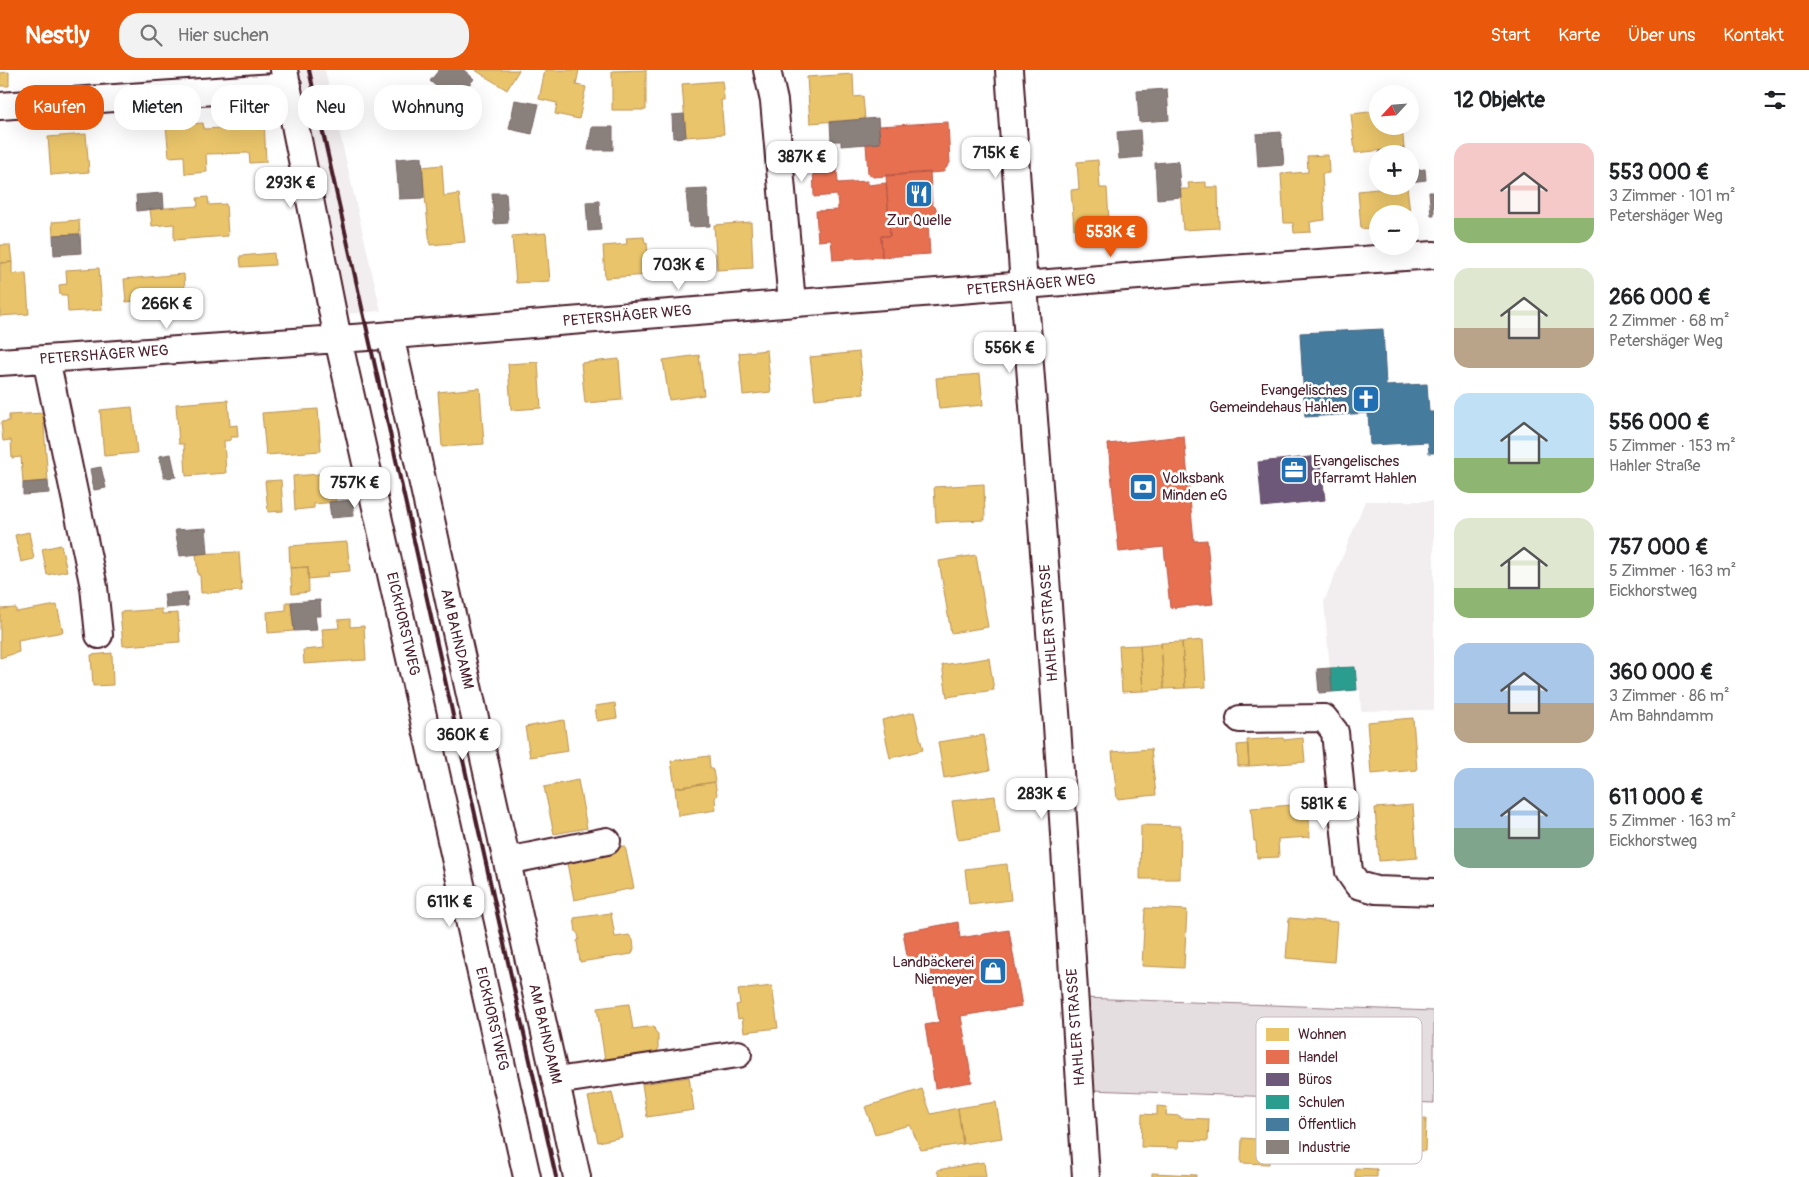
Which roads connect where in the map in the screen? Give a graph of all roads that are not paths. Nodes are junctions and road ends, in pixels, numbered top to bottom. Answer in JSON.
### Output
{"nodes":[{"id":1,"x":767,"y":70,"type":"edge"},
{"id":2,"x":1010,"y":70,"type":"edge"},
{"id":3,"x":286,"y":78,"type":"edge"},
{"id":4,"x":0,"y":106,"type":"edge"},
{"id":5,"x":1434,"y":255,"type":"edge"},
{"id":6,"x":1024,"y":286,"type":"junction"},
{"id":7,"x":792,"y":303,"type":"junction"},
{"id":8,"x":390,"y":335,"type":"junction"},
{"id":9,"x":338,"y":339,"type":"junction"},
{"id":10,"x":46,"y":359,"type":"junction"},
{"id":11,"x":0,"y":362,"type":"edge"},
{"id":12,"x":99,"y":635,"type":"dead end"},
{"id":13,"x":1240,"y":719,"type":"dead end"},
{"id":14,"x":607,"y":841,"type":"dead end"},
{"id":15,"x":507,"y":861,"type":"junction"},
{"id":16,"x":1434,"y":892,"type":"edge"},
{"id":17,"x":738,"y":1054,"type":"dead end"},
{"id":18,"x":556,"y":1081,"type":"junction"},
{"id":19,"x":527,"y":1177,"type":"edge"},
{"id":20,"x":577,"y":1177,"type":"edge"},
{"id":21,"x":1086,"y":1177,"type":"edge"}],
"edges":[{"from":1,"to":7,"type":"street"},
{"from":2,"to":6,"type":"street","name":"HAHLER STRASSE"},
{"from":3,"to":4,"type":"street"},
{"from":3,"to":9,"type":"street","name":"EICKHORSTWEG"},
{"from":5,"to":6,"type":"street","name":"PETERSHÄGER WEG"},
{"from":6,"to":7,"type":"street","name":"PETERSHÄGER WEG"},
{"from":6,"to":21,"type":"street","name":"HAHLER STRASSE"},
{"from":7,"to":8,"type":"street","name":"PETERSHÄGER WEG"},
{"from":8,"to":9,"type":"street","name":"PETERSHÄGER WEG"},
{"from":8,"to":15,"type":"street","name":"AM BAHNDAMM"},
{"from":9,"to":10,"type":"street","name":"PETERSHÄGER WEG"},
{"from":9,"to":19,"type":"street","name":"EICKHORSTWEG"},
{"from":10,"to":11,"type":"street","name":"PETERSHÄGER WEG"},
{"from":10,"to":12,"type":"street"},
{"from":13,"to":16,"type":"street"},
{"from":14,"to":15,"type":"street"},
{"from":15,"to":18,"type":"street","name":"AM BAHNDAMM"},
{"from":17,"to":18,"type":"street"},
{"from":18,"to":20,"type":"street","name":"AM BAHNDAMM"}]}
